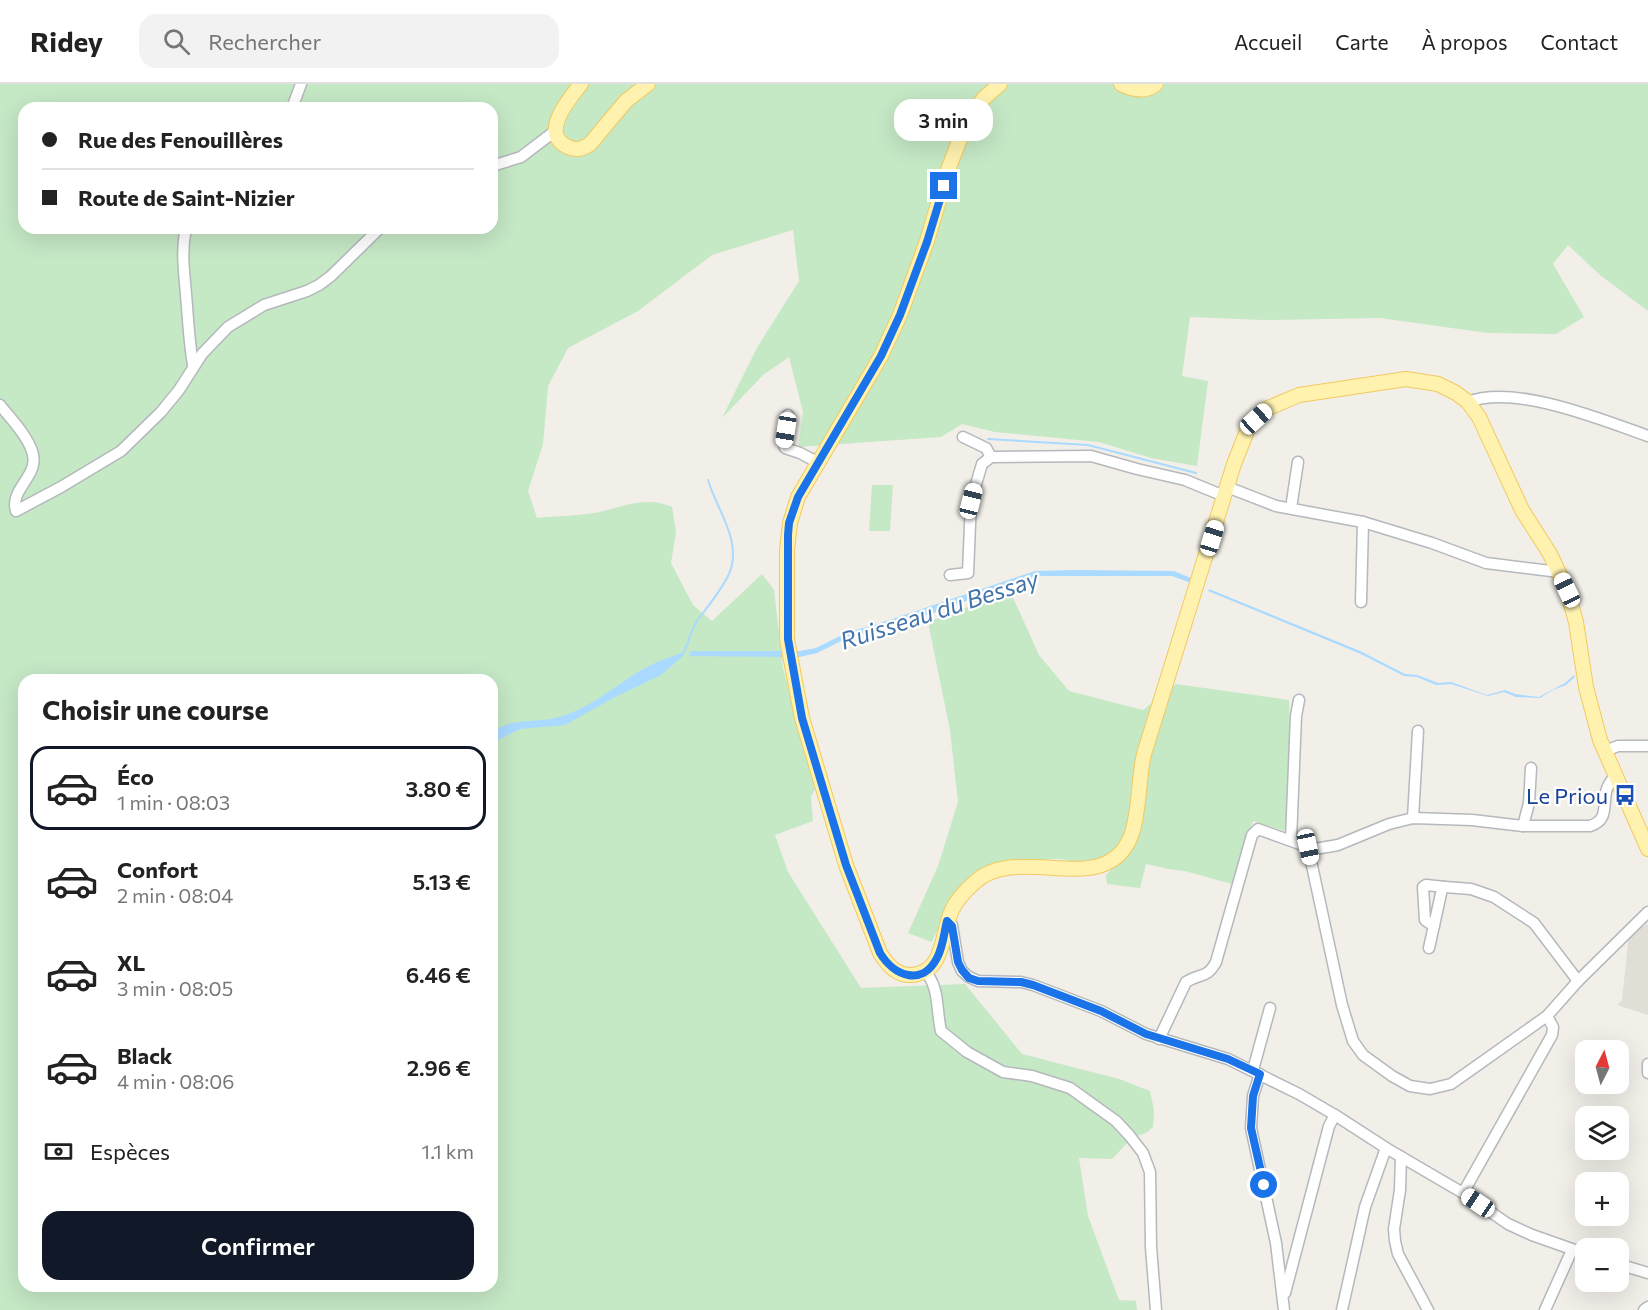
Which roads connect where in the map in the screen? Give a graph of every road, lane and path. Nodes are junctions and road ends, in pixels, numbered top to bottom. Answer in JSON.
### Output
{"nodes":[{"id":1,"x":300,"y":84,"type":"edge"},
{"id":2,"x":581,"y":84,"type":"edge"},
{"id":3,"x":648,"y":84,"type":"edge"},
{"id":4,"x":1000,"y":84,"type":"edge"},
{"id":5,"x":1121,"y":84,"type":"edge"},
{"id":6,"x":1156,"y":84,"type":"edge"},
{"id":7,"x":294,"y":102,"type":"edge"},
{"id":8,"x":555,"y":131,"type":"junction"},
{"id":9,"x":498,"y":164,"type":"edge"},
{"id":10,"x":186,"y":234,"type":"edge"},
{"id":11,"x":374,"y":234,"type":"edge"},
{"id":12,"x":194,"y":365,"type":"junction"},
{"id":13,"x":1468,"y":402,"type":"junction"},
{"id":14,"x":0,"y":405,"type":"edge"},
{"id":15,"x":788,"y":415,"type":"dead end"},
{"id":16,"x":1648,"y":436,"type":"edge"},
{"id":17,"x":963,"y":437,"type":"dead end"},
{"id":18,"x":991,"y":457,"type":"junction"},
{"id":19,"x":1298,"y":462,"type":"dead end"},
{"id":20,"x":819,"y":463,"type":"junction"},
{"id":21,"x":1226,"y":491,"type":"junction"},
{"id":22,"x":1291,"y":508,"type":"junction"},
{"id":23,"x":1362,"y":522,"type":"junction"},
{"id":24,"x":1559,"y":572,"type":"junction"},
{"id":25,"x":950,"y":574,"type":"dead end"},
{"id":26,"x":1360,"y":602,"type":"dead end"},
{"id":27,"x":1299,"y":700,"type":"dead end"},
{"id":28,"x":1418,"y":731,"type":"dead end"},
{"id":29,"x":1644,"y":746,"type":"edge"},
{"id":30,"x":1605,"y":751,"type":"junction"},
{"id":31,"x":1531,"y":768,"type":"dead end"},
{"id":32,"x":1616,"y":774,"type":"junction"},
{"id":33,"x":1413,"y":818,"type":"junction"},
{"id":34,"x":1523,"y":826,"type":"junction"},
{"id":35,"x":1291,"y":840,"type":"junction"},
{"id":36,"x":1308,"y":847,"type":"junction"},
{"id":37,"x":1648,"y":849,"type":"edge"},
{"id":38,"x":1445,"y":887,"type":"junction"},
{"id":39,"x":1648,"y":912,"type":"edge"},
{"id":40,"x":947,"y":921,"type":"junction"},
{"id":41,"x":1434,"y":926,"type":"junction"},
{"id":42,"x":1429,"y":948,"type":"dead end"},
{"id":43,"x":925,"y":971,"type":"junction"},
{"id":44,"x":1578,"y":981,"type":"junction"},
{"id":45,"x":1270,"y":1008,"type":"dead end"},
{"id":46,"x":1547,"y":1016,"type":"junction"},
{"id":47,"x":1159,"y":1038,"type":"junction"},
{"id":48,"x":1648,"y":1064,"type":"edge"},
{"id":49,"x":1257,"y":1072,"type":"junction"},
{"id":50,"x":1648,"y":1073,"type":"edge"},
{"id":51,"x":1335,"y":1115,"type":"junction"},
{"id":52,"x":1386,"y":1149,"type":"junction"},
{"id":53,"x":1401,"y":1157,"type":"junction"},
{"id":54,"x":1463,"y":1193,"type":"junction"},
{"id":55,"x":1572,"y":1250,"type":"junction"},
{"id":56,"x":1575,"y":1251,"type":"edge"},
{"id":57,"x":1629,"y":1267,"type":"edge"},
{"id":58,"x":1648,"y":1273,"type":"edge"},
{"id":59,"x":1284,"y":1305,"type":"edge"},
{"id":60,"x":1648,"y":1306,"type":"edge"},
{"id":61,"x":1156,"y":1310,"type":"edge"},
{"id":62,"x":1342,"y":1310,"type":"edge"},
{"id":63,"x":1428,"y":1310,"type":"edge"},
{"id":64,"x":1545,"y":1310,"type":"edge"},
{"id":65,"x":1644,"y":1310,"type":"edge"}],
"edges":[{"from":1,"to":7,"type":"street"},
{"from":2,"to":8,"type":"main road"},
{"from":3,"to":8,"type":"main road"},
{"from":4,"to":20,"type":"main road"},
{"from":5,"to":6,"type":"main road"},
{"from":8,"to":9,"type":"street"},
{"from":10,"to":12,"type":"street"},
{"from":11,"to":12,"type":"street"},
{"from":12,"to":14,"type":"street"},
{"from":13,"to":16,"type":"street"},
{"from":13,"to":21,"type":"main road"},
{"from":13,"to":24,"type":"main road"},
{"from":15,"to":20,"type":"street"},
{"from":17,"to":18,"type":"street"},
{"from":18,"to":21,"type":"street"},
{"from":18,"to":25,"type":"street"},
{"from":19,"to":22,"type":"street"},
{"from":20,"to":43,"type":"main road"},
{"from":21,"to":22,"type":"street"},
{"from":21,"to":40,"type":"main road"},
{"from":22,"to":23,"type":"street"},
{"from":23,"to":24,"type":"street"},
{"from":23,"to":26,"type":"street"},
{"from":24,"to":30,"type":"main road"},
{"from":27,"to":35,"type":"street"},
{"from":28,"to":33,"type":"street"},
{"from":29,"to":30,"type":"street"},
{"from":30,"to":32,"type":"main road"},
{"from":31,"to":34,"type":"street"},
{"from":32,"to":34,"type":"street"},
{"from":32,"to":37,"type":"main road"},
{"from":33,"to":34,"type":"street"},
{"from":33,"to":36,"type":"street"},
{"from":35,"to":36,"type":"street"},
{"from":35,"to":47,"type":"street"},
{"from":36,"to":46,"type":"street"},
{"from":38,"to":41,"type":"street"},
{"from":38,"to":41,"type":"street"},
{"from":38,"to":44,"type":"street"},
{"from":39,"to":44,"type":"street"},
{"from":40,"to":43,"type":"main road"},
{"from":40,"to":47,"type":"street"},
{"from":41,"to":42,"type":"street"},
{"from":43,"to":61,"type":"street"},
{"from":44,"to":46,"type":"street"},
{"from":45,"to":49,"type":"street"},
{"from":46,"to":54,"type":"street"},
{"from":47,"to":49,"type":"street"},
{"from":48,"to":50,"type":"street"},
{"from":49,"to":51,"type":"street"},
{"from":49,"to":59,"type":"street"},
{"from":51,"to":52,"type":"street"},
{"from":51,"to":59,"type":"street"},
{"from":52,"to":53,"type":"street"},
{"from":52,"to":62,"type":"street"},
{"from":53,"to":54,"type":"street"},
{"from":53,"to":63,"type":"street"},
{"from":54,"to":55,"type":"street"},
{"from":55,"to":56,"type":"street"},
{"from":55,"to":64,"type":"street"},
{"from":57,"to":58,"type":"street"},
{"from":60,"to":65,"type":"street"}]}
